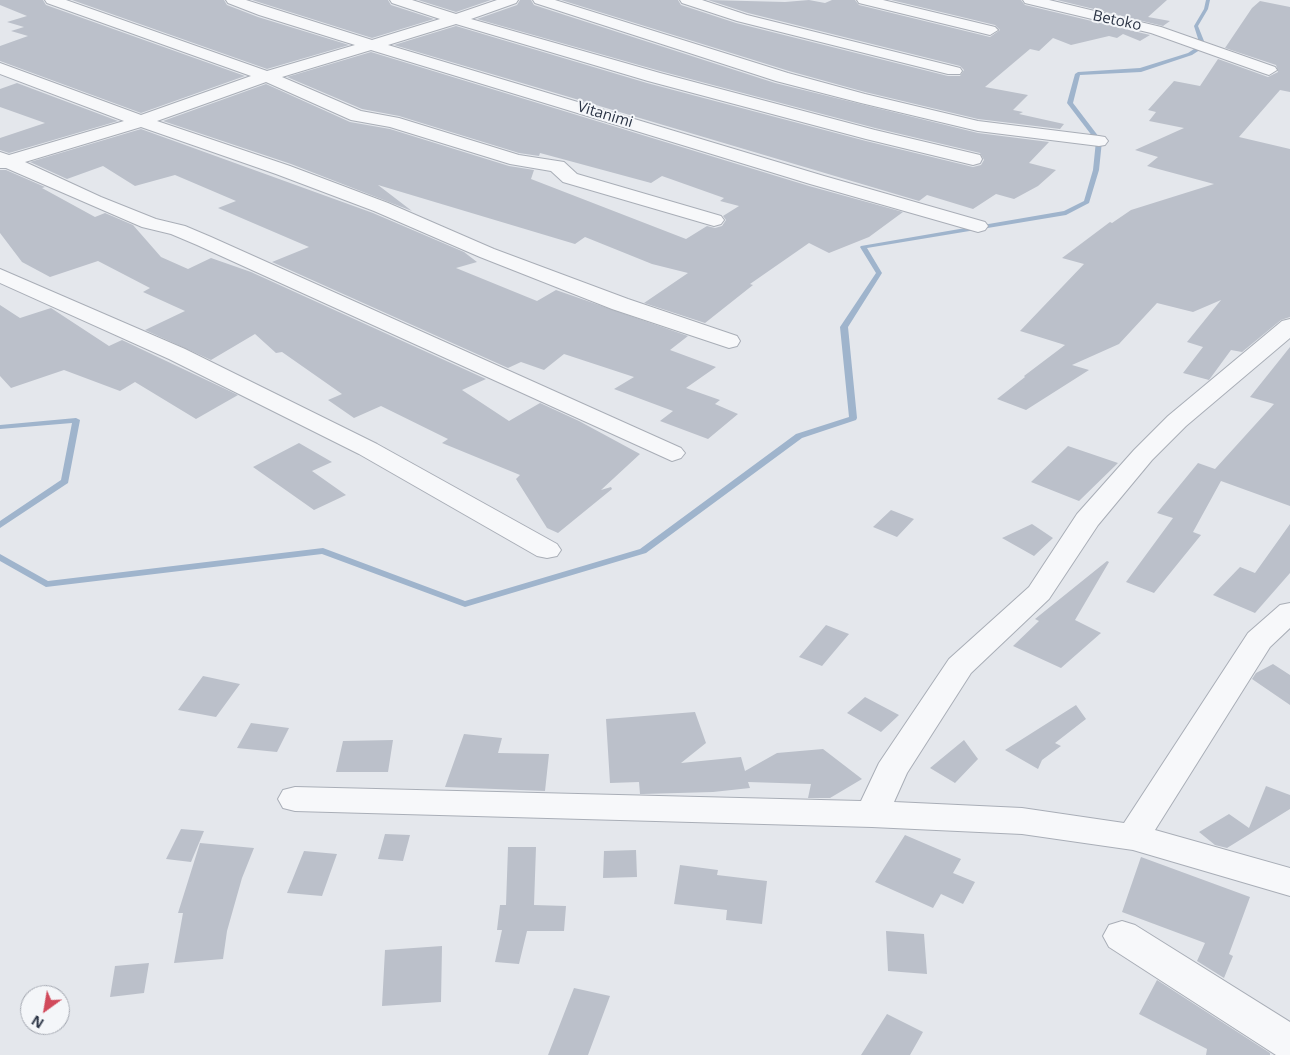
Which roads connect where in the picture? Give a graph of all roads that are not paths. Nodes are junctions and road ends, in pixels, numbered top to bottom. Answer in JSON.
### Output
{"nodes":[{"id":1,"x":52,"y":0,"type":"edge"},
{"id":2,"x":232,"y":0,"type":"edge"},
{"id":3,"x":397,"y":0,"type":"edge"},
{"id":4,"x":511,"y":0,"type":"edge"},
{"id":5,"x":540,"y":0,"type":"edge"},
{"id":6,"x":687,"y":0,"type":"edge"},
{"id":7,"x":864,"y":0,"type":"edge"},
{"id":8,"x":1030,"y":0,"type":"edge"},
{"id":9,"x":457,"y":19,"type":"junction"},
{"id":10,"x":990,"y":30,"type":"dead end"},
{"id":11,"x":375,"y":44,"type":"junction"},
{"id":12,"x":0,"y":68,"type":"edge"},
{"id":13,"x":954,"y":71,"type":"dead end"},
{"id":14,"x":267,"y":76,"type":"junction"},
{"id":15,"x":1279,"y":76,"type":"dead end"},
{"id":16,"x":141,"y":121,"type":"junction"},
{"id":17,"x":1099,"y":141,"type":"dead end"},
{"id":18,"x":972,"y":159,"type":"dead end"},
{"id":19,"x":3,"y":161,"type":"edge"},
{"id":20,"x":714,"y":220,"type":"dead end"},
{"id":21,"x":978,"y":226,"type":"dead end"},
{"id":22,"x":0,"y":275,"type":"edge"},
{"id":23,"x":1290,"y":326,"type":"edge"},
{"id":24,"x":728,"y":341,"type":"dead end"},
{"id":25,"x":672,"y":453,"type":"dead end"},
{"id":26,"x":547,"y":550,"type":"dead end"},
{"id":27,"x":1290,"y":612,"type":"edge"},
{"id":28,"x":295,"y":799,"type":"dead end"},
{"id":29,"x":872,"y":814,"type":"junction"},
{"id":30,"x":1132,"y":837,"type":"junction"},
{"id":31,"x":1290,"y":882,"type":"edge"},
{"id":32,"x":1122,"y":936,"type":"dead end"},
{"id":33,"x":1290,"y":1043,"type":"edge"}],
"edges":[{"from":1,"to":14,"type":"street"},
{"from":2,"to":11,"type":"street","name":"Vitanimi"},
{"from":3,"to":9,"type":"street"},
{"from":4,"to":9,"type":"street"},
{"from":5,"to":17,"type":"street"},
{"from":6,"to":13,"type":"street"},
{"from":7,"to":10,"type":"street"},
{"from":8,"to":15,"type":"street","name":"Betoko"},
{"from":9,"to":11,"type":"street"},
{"from":9,"to":18,"type":"street"},
{"from":11,"to":14,"type":"street"},
{"from":11,"to":21,"type":"street","name":"Vitanimi"},
{"from":12,"to":16,"type":"street"},
{"from":14,"to":16,"type":"street"},
{"from":14,"to":20,"type":"street"},
{"from":16,"to":19,"type":"street"},
{"from":16,"to":24,"type":"street"},
{"from":19,"to":25,"type":"street"},
{"from":22,"to":26,"type":"street"},
{"from":23,"to":29,"type":"street"},
{"from":27,"to":30,"type":"street"},
{"from":28,"to":29,"type":"street"},
{"from":29,"to":30,"type":"street"},
{"from":30,"to":31,"type":"street"},
{"from":32,"to":33,"type":"street"}]}
